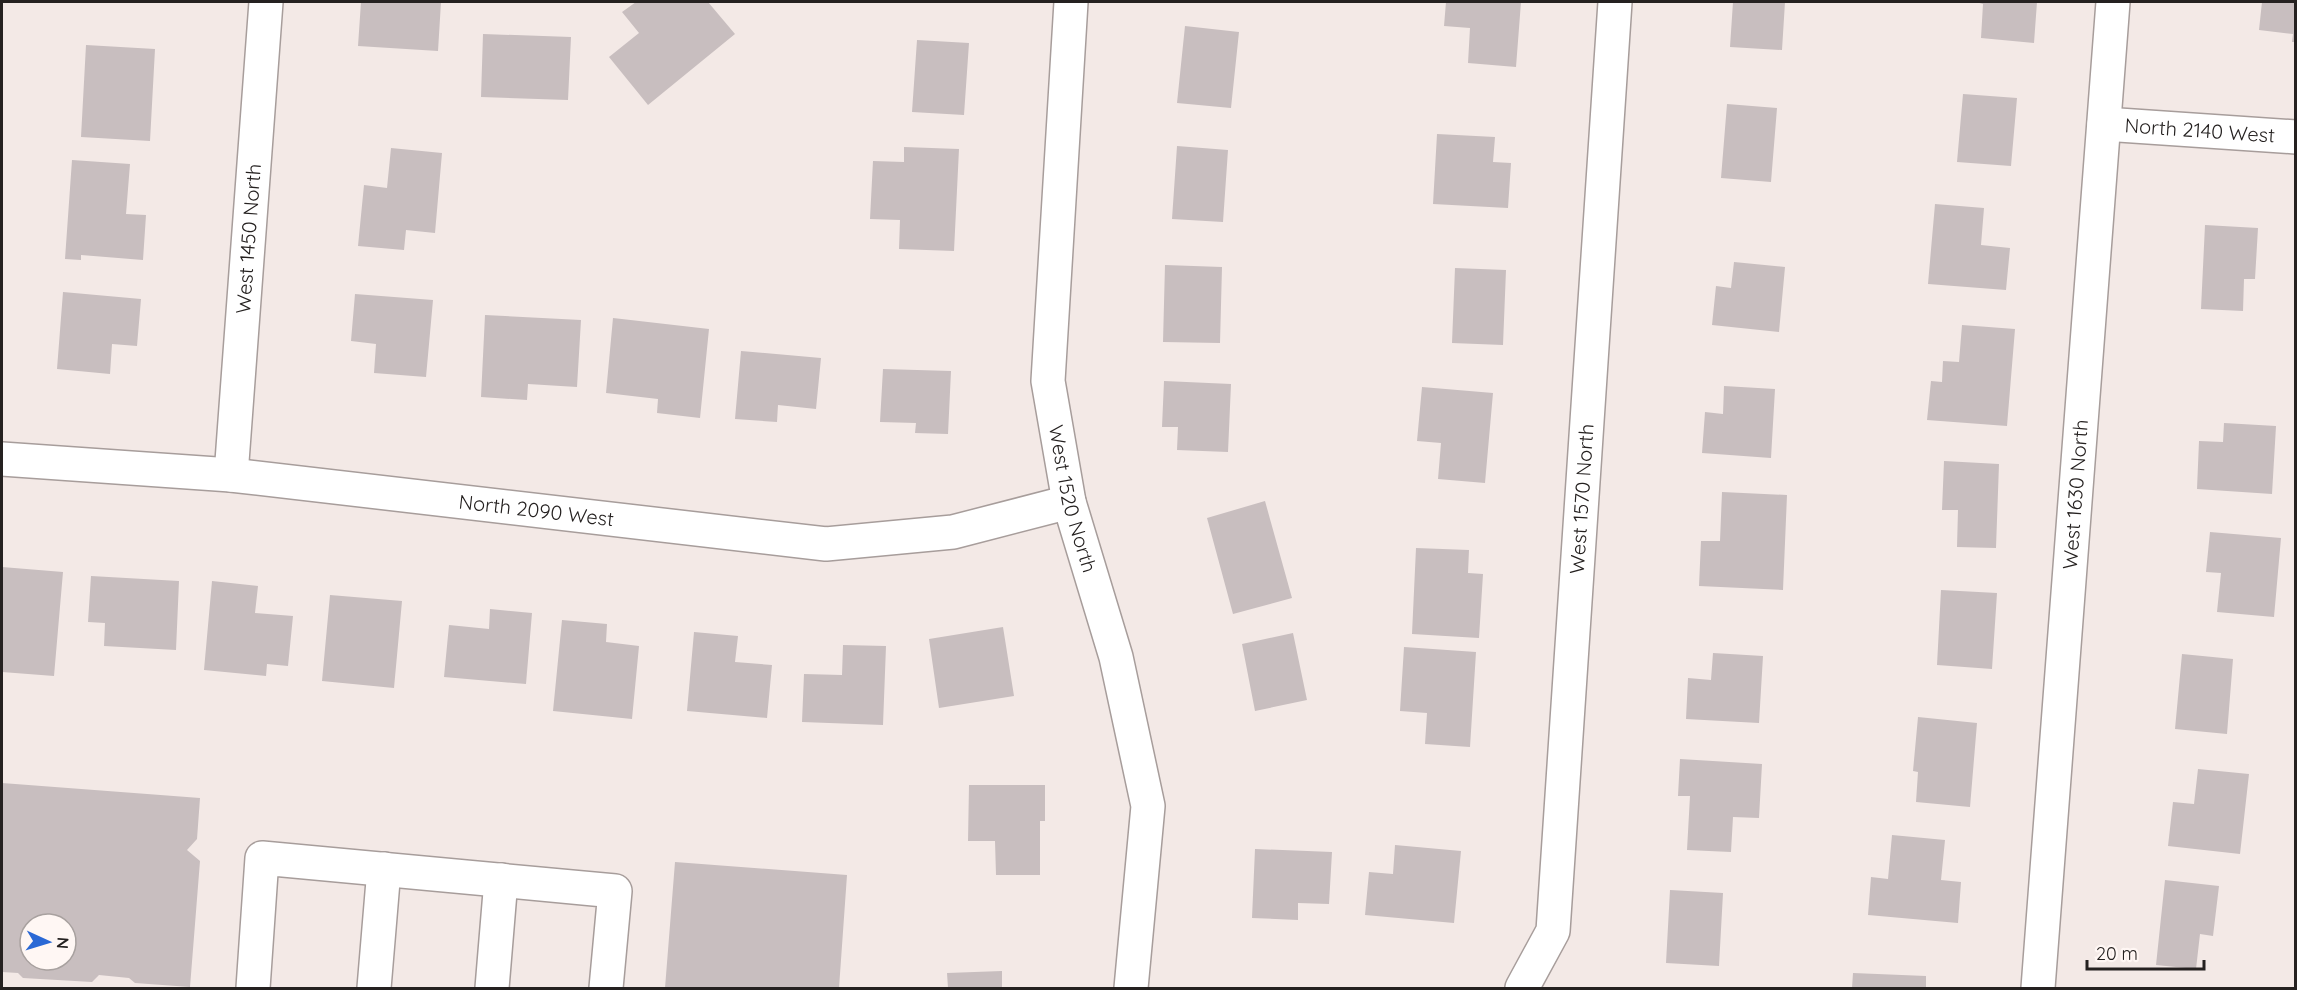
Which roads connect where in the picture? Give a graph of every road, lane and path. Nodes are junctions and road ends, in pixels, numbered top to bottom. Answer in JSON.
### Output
{"nodes":[{"id":1,"x":266,"y":2,"type":"edge"},
{"id":2,"x":1071,"y":2,"type":"edge"},
{"id":3,"x":1616,"y":2,"type":"edge"},
{"id":4,"x":2113,"y":2,"type":"edge"},
{"id":5,"x":2104,"y":124,"type":"junction"},
{"id":6,"x":2295,"y":137,"type":"edge"},
{"id":7,"x":2,"y":459,"type":"edge"},
{"id":8,"x":231,"y":475,"type":"junction"},
{"id":9,"x":1069,"y":502,"type":"junction"},
{"id":10,"x":384,"y":869,"type":"junction"},
{"id":11,"x":501,"y":880,"type":"junction"},
{"id":12,"x":253,"y":988,"type":"edge"},
{"id":13,"x":374,"y":988,"type":"edge"},
{"id":14,"x":492,"y":988,"type":"edge"},
{"id":15,"x":606,"y":988,"type":"edge"},
{"id":16,"x":1131,"y":988,"type":"edge"},
{"id":17,"x":1522,"y":988,"type":"edge"},
{"id":18,"x":2038,"y":988,"type":"edge"}],
"edges":[{"from":1,"to":8,"type":"street","name":"West 1450 North"},
{"from":2,"to":9,"type":"street","name":"West 1520 North"},
{"from":3,"to":17,"type":"street","name":"West 1570 North"},
{"from":4,"to":5,"type":"street","name":"West 1630 North"},
{"from":5,"to":6,"type":"street","name":"North 2140 West"},
{"from":5,"to":18,"type":"street","name":"West 1630 North"},
{"from":7,"to":8,"type":"street","name":"North 2090 West"},
{"from":8,"to":9,"type":"street","name":"North 2090 West"},
{"from":9,"to":16,"type":"street","name":"West 1520 North"},
{"from":10,"to":11,"type":"street"},
{"from":10,"to":12,"type":"street"},
{"from":10,"to":13,"type":"street"},
{"from":11,"to":14,"type":"street"},
{"from":11,"to":15,"type":"street"}]}
